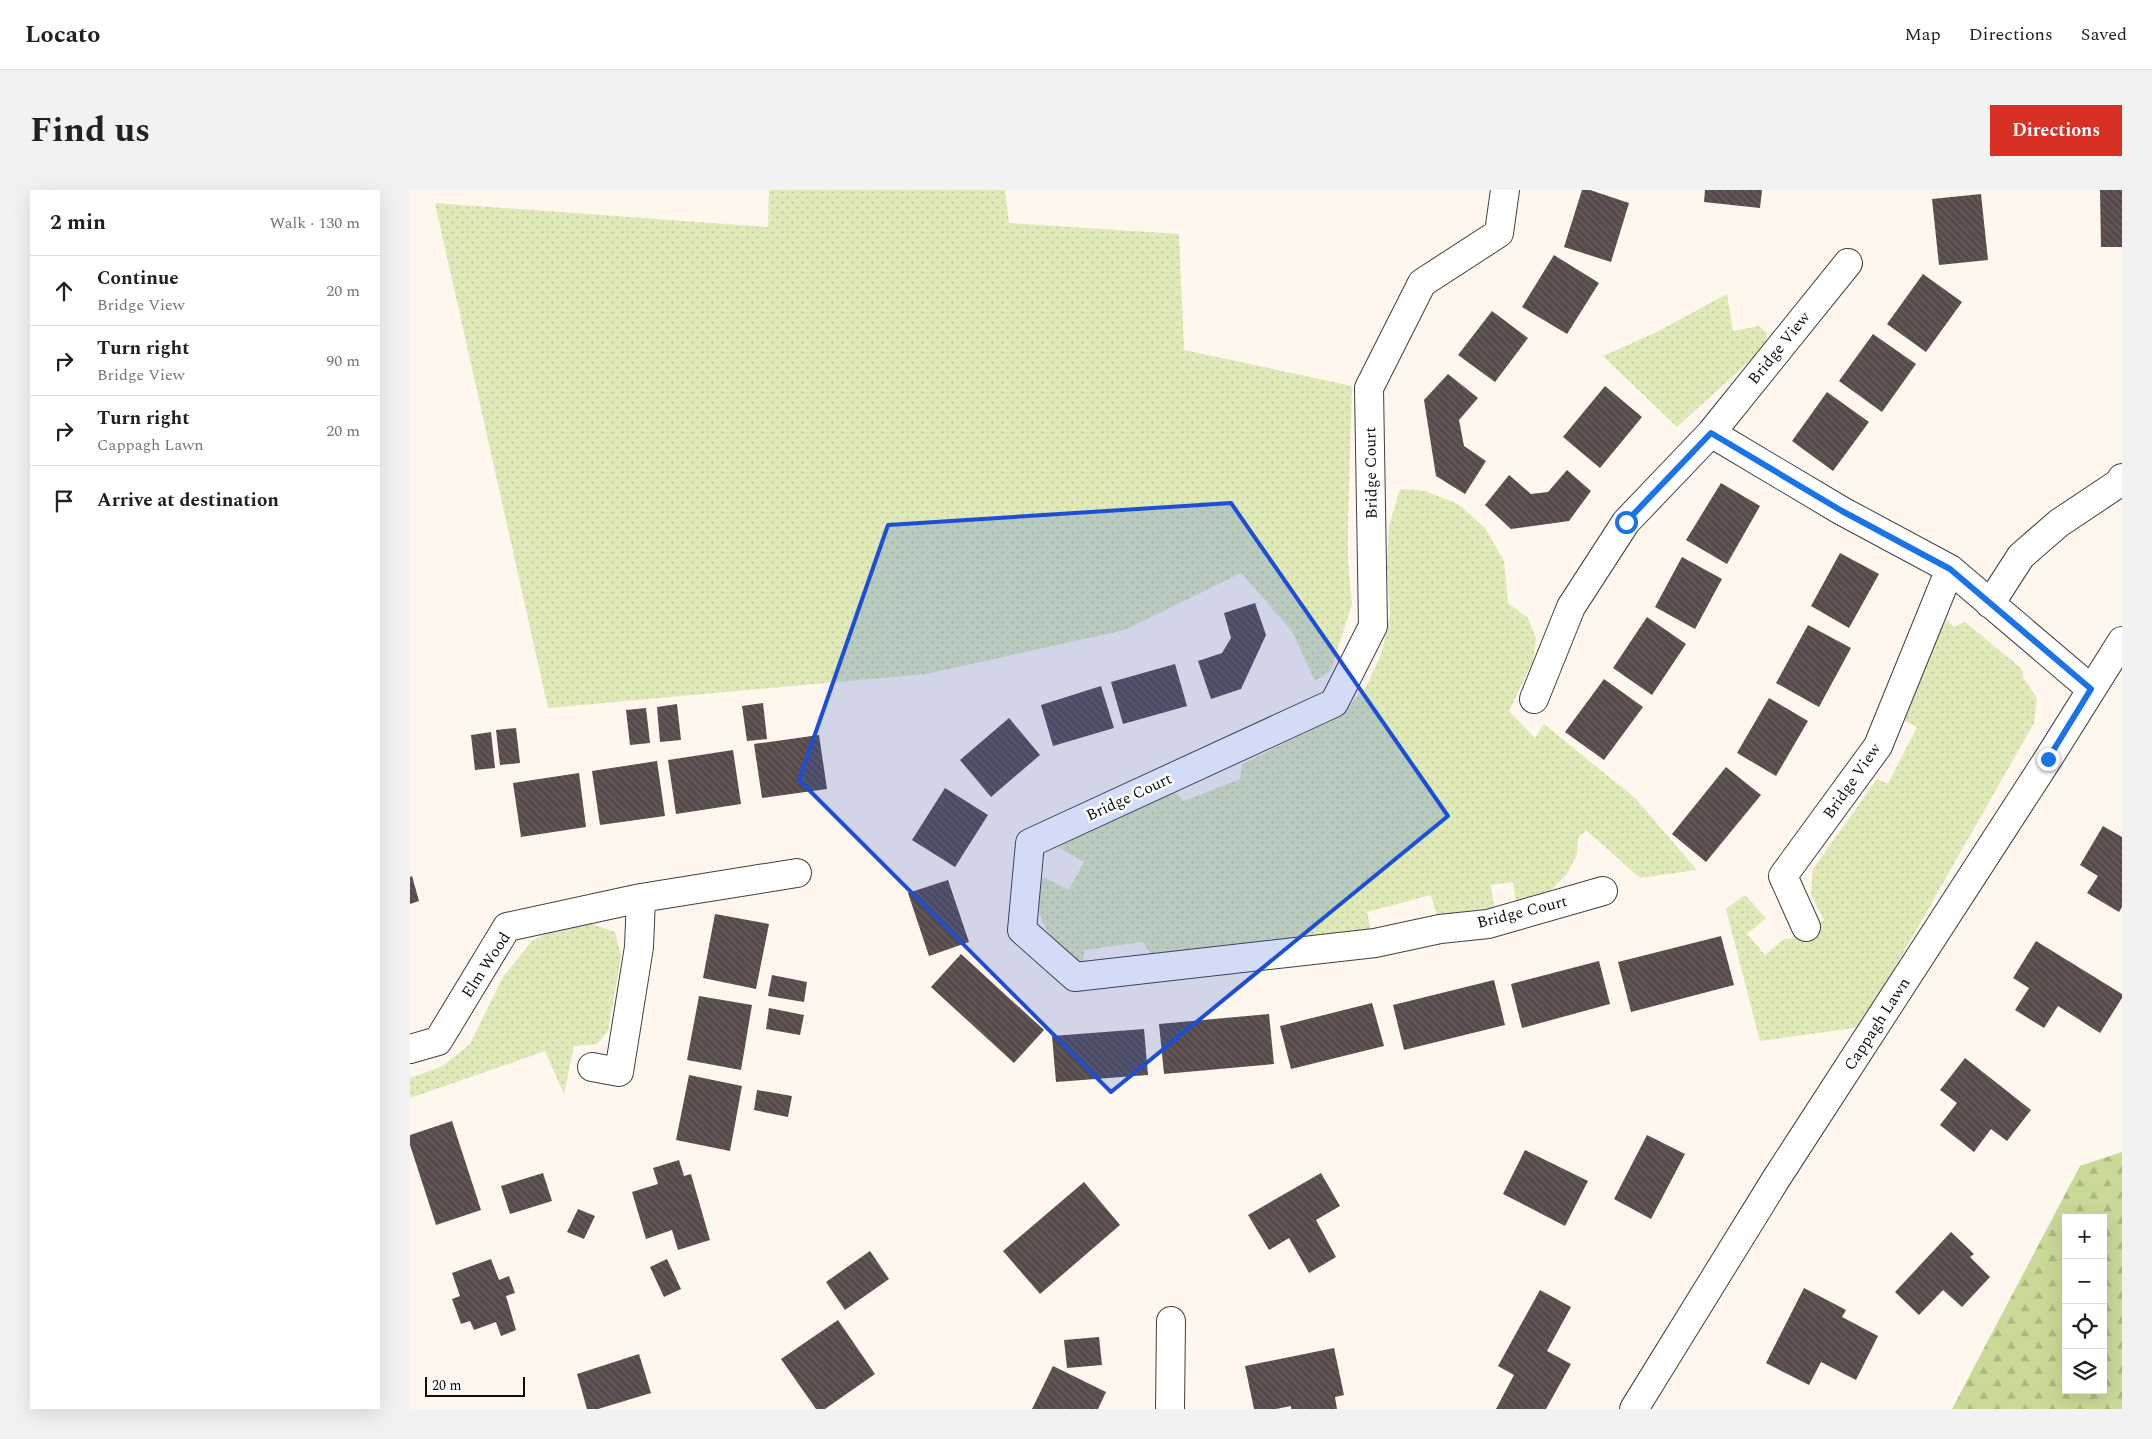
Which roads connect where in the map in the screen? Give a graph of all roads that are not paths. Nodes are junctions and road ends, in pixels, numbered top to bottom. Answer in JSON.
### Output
{"nodes":[{"id":1,"x":1505,"y":190,"type":"edge"},
{"id":2,"x":1848,"y":264,"type":"dead end"},
{"id":3,"x":1711,"y":433,"type":"junction"},
{"id":4,"x":2122,"y":478,"type":"edge"},
{"id":5,"x":1950,"y":569,"type":"junction"},
{"id":6,"x":1990,"y":604,"type":"junction"},
{"id":7,"x":2122,"y":641,"type":"edge"},
{"id":8,"x":2091,"y":689,"type":"junction"},
{"id":9,"x":1534,"y":699,"type":"dead end"},
{"id":10,"x":797,"y":874,"type":"dead end"},
{"id":11,"x":1603,"y":890,"type":"dead end"},
{"id":12,"x":641,"y":898,"type":"junction"},
{"id":13,"x":1806,"y":927,"type":"dead end"},
{"id":14,"x":410,"y":1049,"type":"edge"},
{"id":15,"x":592,"y":1067,"type":"dead end"},
{"id":16,"x":1171,"y":1321,"type":"dead end"},
{"id":17,"x":1170,"y":1409,"type":"edge"},
{"id":18,"x":1634,"y":1409,"type":"edge"}],
"edges":[{"from":1,"to":11,"type":"street","name":"Bridge Court"},
{"from":2,"to":3,"type":"street","name":"Bridge View"},
{"from":3,"to":5,"type":"street"},
{"from":3,"to":9,"type":"street","name":"Bridge View"},
{"from":4,"to":6,"type":"street"},
{"from":5,"to":6,"type":"street"},
{"from":5,"to":13,"type":"street","name":"Bridge View"},
{"from":6,"to":8,"type":"street"},
{"from":7,"to":8,"type":"street","name":"Cappagh Lawn"},
{"from":8,"to":18,"type":"street","name":"Cappagh Lawn"},
{"from":10,"to":12,"type":"street","name":"Elm Wood"},
{"from":12,"to":14,"type":"street","name":"Elm Wood"},
{"from":12,"to":15,"type":"street"},
{"from":16,"to":17,"type":"street"}]}
